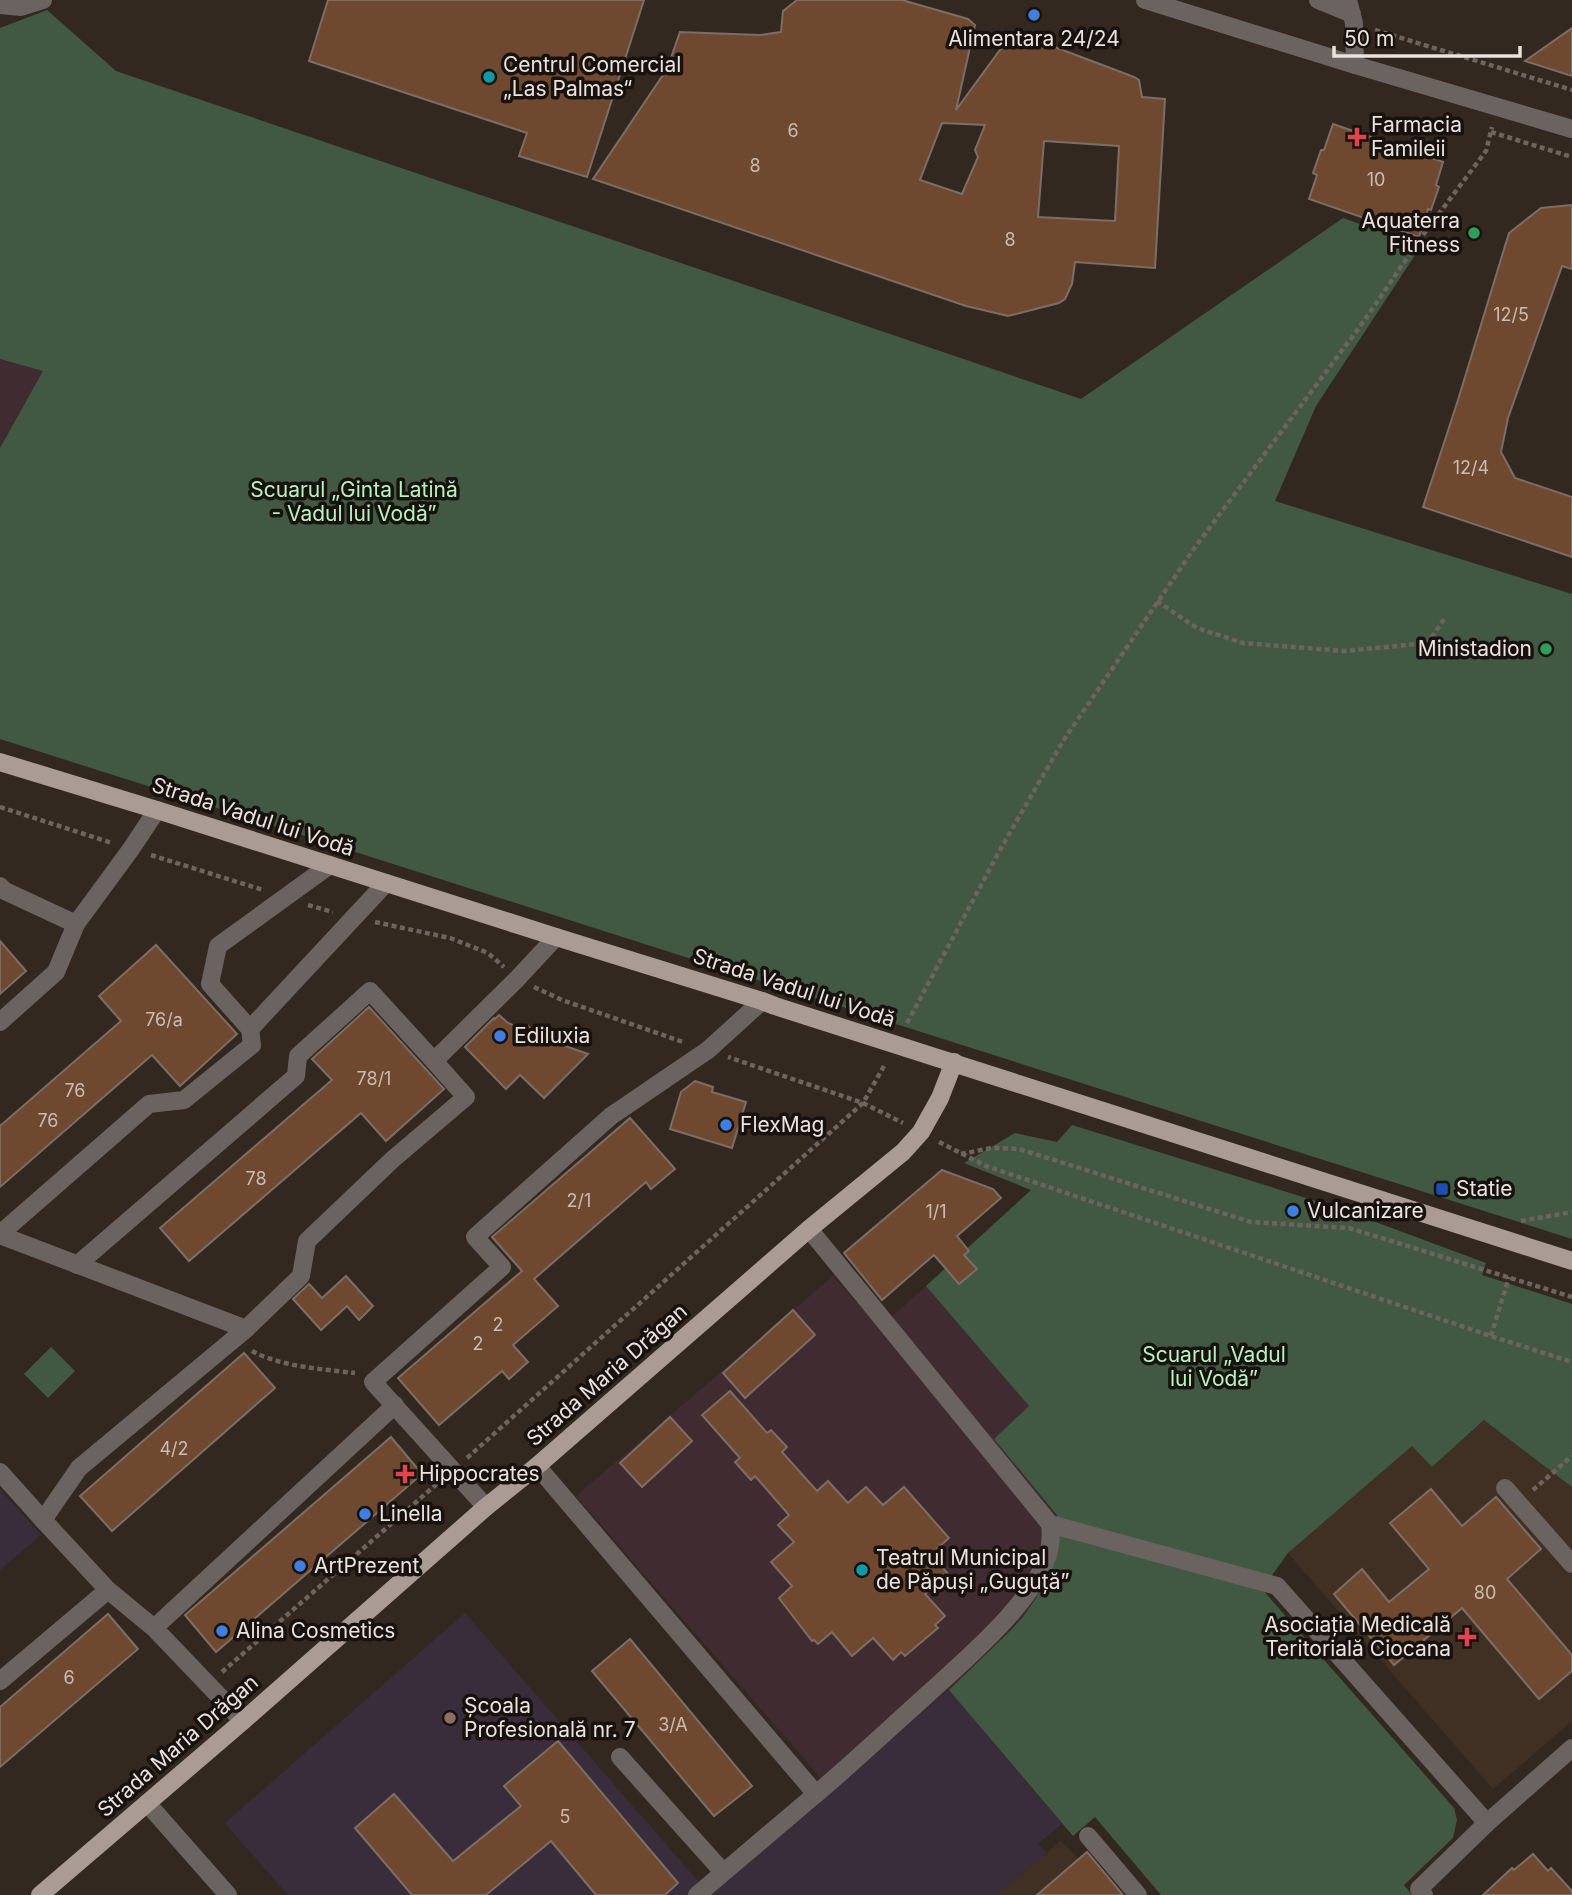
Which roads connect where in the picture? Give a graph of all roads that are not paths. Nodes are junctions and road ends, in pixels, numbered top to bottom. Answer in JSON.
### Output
{"nodes":[{"id":1,"x":43,"y":0,"type":"edge"},
{"id":2,"x":1145,"y":0,"type":"edge"},
{"id":3,"x":1318,"y":0,"type":"edge"},
{"id":4,"x":0,"y":5,"type":"edge"},
{"id":5,"x":1202,"y":9,"type":"edge"},
{"id":6,"x":1351,"y":12,"type":"edge"},
{"id":7,"x":1355,"y":65,"type":"junction"},
{"id":8,"x":1572,"y":129,"type":"edge"},
{"id":9,"x":1,"y":765,"type":"edge"},
{"id":10,"x":157,"y":810,"type":"junction"},
{"id":11,"x":330,"y":865,"type":"junction"},
{"id":12,"x":386,"y":883,"type":"junction"},
{"id":13,"x":0,"y":886,"type":"edge"},
{"id":14,"x":76,"y":924,"type":"junction"},
{"id":15,"x":556,"y":937,"type":"junction"},
{"id":16,"x":762,"y":1001,"type":"junction"},
{"id":17,"x":0,"y":1022,"type":"edge"},
{"id":18,"x":250,"y":1029,"type":"junction"},
{"id":19,"x":434,"y":1061,"type":"junction"},
{"id":20,"x":954,"y":1062,"type":"junction"},
{"id":21,"x":809,"y":1229,"type":"junction"},
{"id":22,"x":0,"y":1235,"type":"edge"},
{"id":23,"x":1572,"y":1261,"type":"edge"},
{"id":24,"x":77,"y":1265,"type":"junction"},
{"id":25,"x":239,"y":1335,"type":"junction"},
{"id":26,"x":395,"y":1405,"type":"junction"},
{"id":27,"x":537,"y":1466,"type":"junction"},
{"id":28,"x":0,"y":1472,"type":"edge"},
{"id":29,"x":1505,"y":1488,"type":"dead end"},
{"id":30,"x":486,"y":1507,"type":"junction"},
{"id":31,"x":43,"y":1520,"type":"junction"},
{"id":32,"x":1049,"y":1524,"type":"junction"},
{"id":33,"x":1572,"y":1564,"type":"edge"},
{"id":34,"x":108,"y":1590,"type":"junction"},
{"id":35,"x":154,"y":1628,"type":"junction"},
{"id":36,"x":0,"y":1681,"type":"edge"},
{"id":37,"x":243,"y":1721,"type":"junction"},
{"id":38,"x":1572,"y":1748,"type":"edge"},
{"id":39,"x":620,"y":1757,"type":"dead end"},
{"id":40,"x":816,"y":1794,"type":"junction"},
{"id":41,"x":147,"y":1803,"type":"junction"},
{"id":42,"x":1487,"y":1823,"type":"junction"},
{"id":43,"x":1088,"y":1836,"type":"dead end"},
{"id":44,"x":723,"y":1872,"type":"junction"},
{"id":45,"x":40,"y":1895,"type":"edge"},
{"id":46,"x":228,"y":1895,"type":"edge"},
{"id":47,"x":697,"y":1895,"type":"edge"},
{"id":48,"x":1138,"y":1895,"type":"edge"},
{"id":49,"x":1424,"y":1895,"type":"edge"}],
"edges":[{"from":1,"to":4,"type":"street"},
{"from":2,"to":5,"type":"street"},
{"from":3,"to":6,"type":"street"},
{"from":5,"to":7,"type":"street"},
{"from":6,"to":7,"type":"street"},
{"from":7,"to":8,"type":"street"},
{"from":9,"to":10,"type":"main road","name":"Strada Vadul lui Vodă"},
{"from":10,"to":11,"type":"main road","name":"Strada Vadul lui Vodă"},
{"from":10,"to":14,"type":"street"},
{"from":11,"to":12,"type":"main road","name":"Strada Vadul lui Vodă"},
{"from":11,"to":18,"type":"street"},
{"from":12,"to":15,"type":"main road","name":"Strada Vadul lui Vodă"},
{"from":12,"to":18,"type":"street"},
{"from":13,"to":14,"type":"street"},
{"from":14,"to":17,"type":"street"},
{"from":15,"to":16,"type":"main road","name":"Strada Vadul lui Vodă"},
{"from":15,"to":19,"type":"street"},
{"from":16,"to":20,"type":"main road","name":"Strada Vadul lui Vodă"},
{"from":16,"to":26,"type":"street"},
{"from":18,"to":22,"type":"street"},
{"from":19,"to":24,"type":"street"},
{"from":19,"to":25,"type":"street"},
{"from":20,"to":21,"type":"main road","name":"Strada Maria Drăgan"},
{"from":20,"to":23,"type":"main road","name":"Strada Vadul lui Vodă"},
{"from":21,"to":27,"type":"main road","name":"Strada Maria Drăgan"},
{"from":21,"to":32,"type":"street"},
{"from":22,"to":24,"type":"street"},
{"from":24,"to":25,"type":"street"},
{"from":25,"to":31,"type":"street"},
{"from":26,"to":30,"type":"street"},
{"from":26,"to":35,"type":"street"},
{"from":27,"to":30,"type":"main road","name":"Strada Maria Drăgan"},
{"from":27,"to":40,"type":"street"},
{"from":28,"to":31,"type":"street"},
{"from":29,"to":33,"type":"street"},
{"from":30,"to":37,"type":"main road","name":"Strada Maria Drăgan"},
{"from":31,"to":34,"type":"street"},
{"from":32,"to":40,"type":"street"},
{"from":32,"to":42,"type":"street"},
{"from":34,"to":35,"type":"street"},
{"from":34,"to":36,"type":"street"},
{"from":35,"to":37,"type":"street"},
{"from":37,"to":41,"type":"main road","name":"Strada Maria Drăgan"},
{"from":38,"to":42,"type":"street"},
{"from":39,"to":44,"type":"street"},
{"from":40,"to":44,"type":"street"},
{"from":41,"to":45,"type":"main road","name":"Strada Maria Drăgan"},
{"from":41,"to":46,"type":"street"},
{"from":42,"to":49,"type":"street"},
{"from":43,"to":48,"type":"street"},
{"from":44,"to":47,"type":"street"}]}
